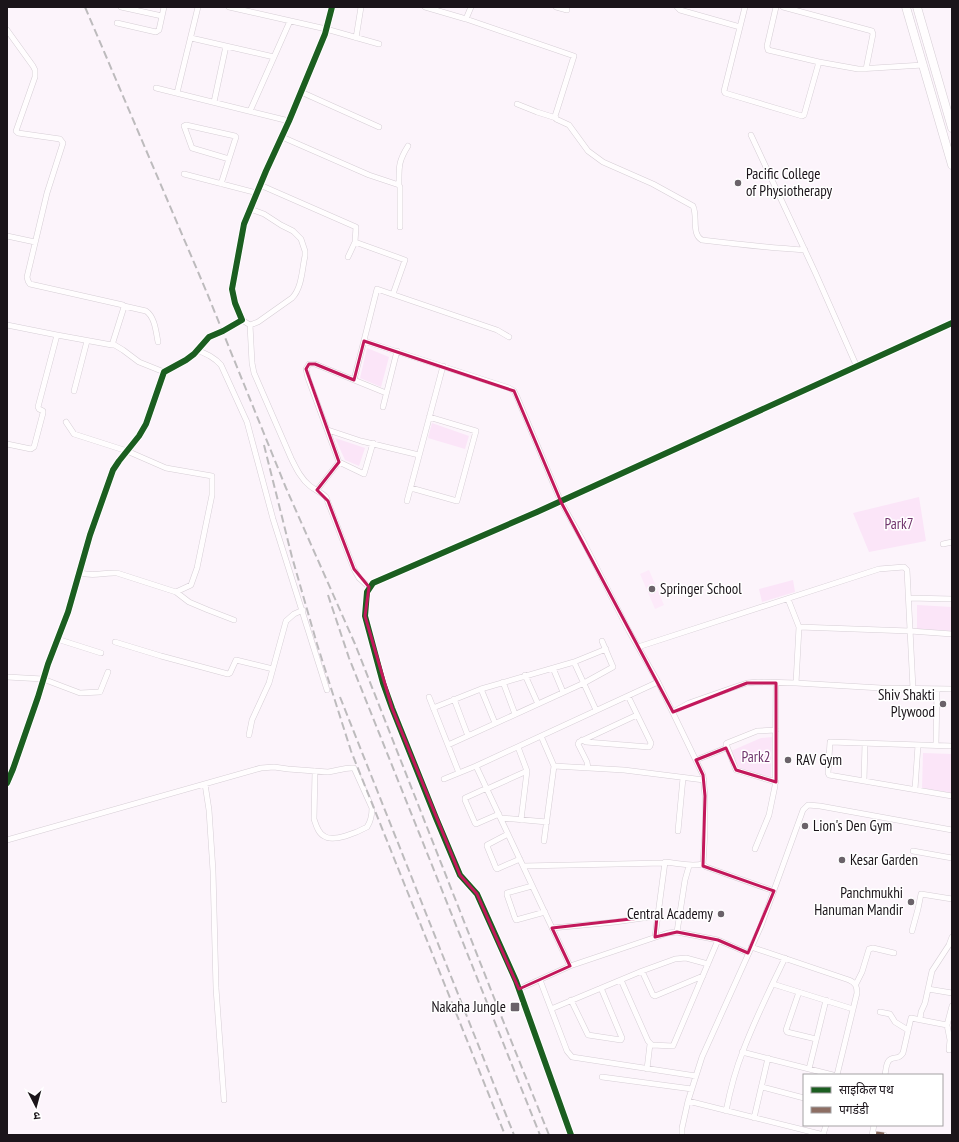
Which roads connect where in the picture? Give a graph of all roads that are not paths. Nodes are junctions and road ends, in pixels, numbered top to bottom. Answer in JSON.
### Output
{"nodes":[{"id":1,"x":122,"y":7,"type":"edge"},
{"id":2,"x":164,"y":7,"type":"edge"},
{"id":3,"x":198,"y":7,"type":"edge"},
{"id":4,"x":229,"y":7,"type":"edge"},
{"id":5,"x":332,"y":7,"type":"edge"},
{"id":6,"x":361,"y":7,"type":"edge"},
{"id":7,"x":425,"y":7,"type":"edge"},
{"id":8,"x":471,"y":7,"type":"edge"},
{"id":9,"x":556,"y":7,"type":"edge"},
{"id":10,"x":678,"y":7,"type":"edge"},
{"id":11,"x":745,"y":7,"type":"edge"},
{"id":12,"x":776,"y":7,"type":"edge"},
{"id":13,"x":783,"y":7,"type":"edge"},
{"id":14,"x":906,"y":7,"type":"edge"},
{"id":15,"x":917,"y":7,"type":"edge"},
{"id":16,"x":567,"y":10,"type":"dead end"},
{"id":17,"x":162,"y":16,"type":"junction"},
{"id":18,"x":466,"y":19,"type":"junction"},
{"id":19,"x":290,"y":21,"type":"junction"},
{"id":20,"x":117,"y":23,"type":"dead end"},
{"id":21,"x":740,"y":26,"type":"junction"},
{"id":22,"x":326,"y":29,"type":"junction"},
{"id":23,"x":7,"y":30,"type":"edge"},
{"id":24,"x":191,"y":38,"type":"junction"},
{"id":25,"x":356,"y":38,"type":"junction"},
{"id":26,"x":379,"y":44,"type":"dead end"},
{"id":27,"x":226,"y":46,"type":"junction"},
{"id":28,"x":274,"y":56,"type":"junction"},
{"id":29,"x":818,"y":62,"type":"junction"},
{"id":30,"x":923,"y":66,"type":"junction"},
{"id":31,"x":866,"y":69,"type":"junction"},
{"id":32,"x":156,"y":88,"type":"dead end"},
{"id":33,"x":301,"y":92,"type":"junction"},
{"id":34,"x":177,"y":94,"type":"junction"},
{"id":35,"x":214,"y":102,"type":"junction"},
{"id":36,"x":517,"y":104,"type":"dead end"},
{"id":37,"x":250,"y":111,"type":"junction"},
{"id":38,"x":556,"y":118,"type":"junction"},
{"id":39,"x":289,"y":121,"type":"junction"},
{"id":40,"x":379,"y":128,"type":"dead end"},
{"id":41,"x":952,"y":128,"type":"edge"},
{"id":42,"x":751,"y":135,"type":"dead end"},
{"id":43,"x":282,"y":137,"type":"junction"},
{"id":44,"x":408,"y":146,"type":"dead end"},
{"id":45,"x":229,"y":159,"type":"junction"},
{"id":46,"x":952,"y":165,"type":"edge"},
{"id":47,"x":184,"y":174,"type":"dead end"},
{"id":48,"x":221,"y":184,"type":"junction"},
{"id":49,"x":260,"y":185,"type":"junction"},
{"id":50,"x":399,"y":185,"type":"junction"},
{"id":51,"x":257,"y":192,"type":"junction"},
{"id":52,"x":250,"y":209,"type":"junction"},
{"id":53,"x":400,"y":227,"type":"dead end"},
{"id":54,"x":7,"y":236,"type":"edge"},
{"id":55,"x":35,"y":242,"type":"junction"},
{"id":56,"x":355,"y":242,"type":"junction"},
{"id":57,"x":805,"y":250,"type":"junction"},
{"id":58,"x":348,"y":257,"type":"dead end"},
{"id":59,"x":393,"y":294,"type":"junction"},
{"id":60,"x":124,"y":306,"type":"junction"},
{"id":61,"x":242,"y":320,"type":"junction"},
{"id":62,"x":952,"y":323,"type":"edge"},
{"id":63,"x":7,"y":325,"type":"edge"},
{"id":64,"x":250,"y":325,"type":"junction"},
{"id":65,"x":57,"y":336,"type":"junction"},
{"id":66,"x":509,"y":337,"type":"dead end"},
{"id":67,"x":87,"y":341,"type":"junction"},
{"id":68,"x":364,"y":341,"type":"junction"},
{"id":69,"x":158,"y":342,"type":"dead end"},
{"id":70,"x":113,"y":344,"type":"junction"},
{"id":71,"x":196,"y":350,"type":"junction"},
{"id":72,"x":396,"y":352,"type":"junction"},
{"id":73,"x":443,"y":366,"type":"junction"},
{"id":74,"x":857,"y":367,"type":"junction"},
{"id":75,"x":164,"y":372,"type":"junction"},
{"id":76,"x":354,"y":380,"type":"junction"},
{"id":77,"x":74,"y":391,"type":"dead end"},
{"id":78,"x":386,"y":393,"type":"junction"},
{"id":79,"x":383,"y":407,"type":"dead end"},
{"id":80,"x":429,"y":417,"type":"junction"},
{"id":81,"x":66,"y":422,"type":"dead end"},
{"id":82,"x":328,"y":430,"type":"junction"},
{"id":83,"x":7,"y":444,"type":"edge"},
{"id":84,"x":373,"y":444,"type":"junction"},
{"id":85,"x":127,"y":451,"type":"junction"},
{"id":86,"x":419,"y":455,"type":"junction"},
{"id":87,"x":339,"y":462,"type":"junction"},
{"id":88,"x":410,"y":488,"type":"junction"},
{"id":89,"x":317,"y":490,"type":"junction"},
{"id":90,"x":407,"y":501,"type":"dead end"},
{"id":91,"x":561,"y":502,"type":"junction"},
{"id":92,"x":952,"y":542,"type":"edge"},
{"id":93,"x":943,"y":544,"type":"dead end"},
{"id":94,"x":80,"y":573,"type":"junction"},
{"id":95,"x":369,"y":587,"type":"junction"},
{"id":96,"x":176,"y":592,"type":"junction"},
{"id":97,"x":909,"y":598,"type":"junction"},
{"id":98,"x":788,"y":599,"type":"junction"},
{"id":99,"x":952,"y":599,"type":"edge"},
{"id":100,"x":302,"y":610,"type":"junction"},
{"id":101,"x":234,"y":620,"type":"dead end"},
{"id":102,"x":799,"y":627,"type":"junction"},
{"id":103,"x":910,"y":631,"type":"junction"},
{"id":104,"x":952,"y":634,"type":"edge"},
{"id":105,"x":57,"y":639,"type":"junction"},
{"id":106,"x":602,"y":641,"type":"dead end"},
{"id":107,"x":115,"y":642,"type":"dead end"},
{"id":108,"x":638,"y":646,"type":"junction"},
{"id":109,"x":606,"y":649,"type":"junction"},
{"id":110,"x":101,"y":653,"type":"dead end"},
{"id":111,"x":574,"y":662,"type":"junction"},
{"id":112,"x":553,"y":668,"type":"junction"},
{"id":113,"x":273,"y":669,"type":"junction"},
{"id":114,"x":108,"y":672,"type":"dead end"},
{"id":115,"x":525,"y":675,"type":"junction"},
{"id":116,"x":7,"y":677,"type":"edge"},
{"id":117,"x":44,"y":679,"type":"junction"},
{"id":118,"x":503,"y":682,"type":"junction"},
{"id":119,"x":658,"y":682,"type":"junction"},
{"id":120,"x":584,"y":683,"type":"junction"},
{"id":121,"x":776,"y":683,"type":"junction"},
{"id":122,"x":796,"y":683,"type":"junction"},
{"id":123,"x":481,"y":689,"type":"junction"},
{"id":124,"x":913,"y":689,"type":"junction"},
{"id":125,"x":937,"y":689,"type":"junction"},
{"id":126,"x":952,"y":689,"type":"edge"},
{"id":127,"x":327,"y":690,"type":"dead end"},
{"id":128,"x":563,"y":692,"type":"junction"},
{"id":129,"x":628,"y":696,"type":"junction"},
{"id":130,"x":429,"y":697,"type":"dead end"},
{"id":131,"x":454,"y":699,"type":"junction"},
{"id":132,"x":538,"y":704,"type":"junction"},
{"id":133,"x":433,"y":708,"type":"junction"},
{"id":134,"x":596,"y":710,"type":"junction"},
{"id":135,"x":673,"y":712,"type":"junction"},
{"id":136,"x":516,"y":714,"type":"junction"},
{"id":137,"x":636,"y":714,"type":"junction"},
{"id":138,"x":495,"y":723,"type":"junction"},
{"id":139,"x":776,"y":730,"type":"junction"},
{"id":140,"x":249,"y":735,"type":"dead end"},
{"id":141,"x":468,"y":736,"type":"junction"},
{"id":142,"x":541,"y":736,"type":"junction"},
{"id":143,"x":582,"y":740,"type":"junction"},
{"id":144,"x":865,"y":743,"type":"junction"},
{"id":145,"x":448,"y":745,"type":"junction"},
{"id":146,"x":918,"y":745,"type":"junction"},
{"id":147,"x":936,"y":745,"type":"junction"},
{"id":148,"x":952,"y":746,"type":"edge"},
{"id":149,"x":518,"y":747,"type":"junction"},
{"id":150,"x":726,"y":748,"type":"junction"},
{"id":151,"x":696,"y":760,"type":"junction"},
{"id":152,"x":476,"y":766,"type":"junction"},
{"id":153,"x":554,"y":766,"type":"junction"},
{"id":154,"x":588,"y":768,"type":"junction"},
{"id":155,"x":315,"y":771,"type":"junction"},
{"id":156,"x":527,"y":771,"type":"junction"},
{"id":157,"x":459,"y":773,"type":"junction"},
{"id":158,"x":683,"y":778,"type":"junction"},
{"id":159,"x":444,"y":779,"type":"dead end"},
{"id":160,"x":704,"y":780,"type":"junction"},
{"id":161,"x":864,"y":781,"type":"junction"},
{"id":162,"x":776,"y":782,"type":"junction"},
{"id":163,"x":7,"y":783,"type":"edge"},
{"id":164,"x":205,"y":784,"type":"junction"},
{"id":165,"x":487,"y":789,"type":"junction"},
{"id":166,"x":915,"y":789,"type":"junction"},
{"id":167,"x":952,"y":796,"type":"edge"},
{"id":168,"x":500,"y":816,"type":"junction"},
{"id":169,"x":521,"y":820,"type":"junction"},
{"id":170,"x":547,"y":822,"type":"junction"},
{"id":171,"x":952,"y":830,"type":"edge"},
{"id":172,"x":678,"y":831,"type":"dead end"},
{"id":173,"x":508,"y":834,"type":"junction"},
{"id":174,"x":7,"y":840,"type":"edge"},
{"id":175,"x":544,"y":841,"type":"dead end"},
{"id":176,"x":755,"y":849,"type":"dead end"},
{"id":177,"x":913,"y":851,"type":"dead end"},
{"id":178,"x":952,"y":858,"type":"edge"},
{"id":179,"x":520,"y":859,"type":"junction"},
{"id":180,"x":664,"y":863,"type":"junction"},
{"id":181,"x":703,"y":864,"type":"junction"},
{"id":182,"x":523,"y":866,"type":"junction"},
{"id":183,"x":689,"y":866,"type":"junction"},
{"id":184,"x":532,"y":886,"type":"junction"},
{"id":185,"x":774,"y":891,"type":"junction"},
{"id":186,"x":952,"y":899,"type":"edge"},
{"id":187,"x":545,"y":912,"type":"junction"},
{"id":188,"x":657,"y":916,"type":"junction"},
{"id":189,"x":552,"y":928,"type":"junction"},
{"id":190,"x":912,"y":931,"type":"dead end"},
{"id":191,"x":677,"y":932,"type":"junction"},
{"id":192,"x":655,"y":937,"type":"junction"},
{"id":193,"x":952,"y":937,"type":"edge"},
{"id":194,"x":718,"y":940,"type":"junction"},
{"id":195,"x":751,"y":947,"type":"junction"},
{"id":196,"x":748,"y":953,"type":"junction"},
{"id":197,"x":894,"y":953,"type":"dead end"},
{"id":198,"x":785,"y":958,"type":"junction"},
{"id":199,"x":708,"y":964,"type":"junction"},
{"id":200,"x":570,"y":966,"type":"junction"},
{"id":201,"x":642,"y":971,"type":"junction"},
{"id":202,"x":703,"y":976,"type":"junction"},
{"id":203,"x":540,"y":980,"type":"junction"},
{"id":204,"x":620,"y":980,"type":"junction"},
{"id":205,"x":773,"y":984,"type":"junction"},
{"id":206,"x":856,"y":984,"type":"junction"},
{"id":207,"x":601,"y":988,"type":"junction"},
{"id":208,"x":519,"y":989,"type":"junction"},
{"id":209,"x":928,"y":989,"type":"junction"},
{"id":210,"x":799,"y":992,"type":"junction"},
{"id":211,"x":952,"y":993,"type":"edge"},
{"id":212,"x":571,"y":1000,"type":"junction"},
{"id":213,"x":826,"y":1000,"type":"junction"},
{"id":214,"x":952,"y":1006,"type":"edge"},
{"id":215,"x":551,"y":1009,"type":"junction"},
{"id":216,"x":853,"y":1009,"type":"junction"},
{"id":217,"x":880,"y":1012,"type":"dead end"},
{"id":218,"x":920,"y":1019,"type":"junction"},
{"id":219,"x":947,"y":1025,"type":"junction"},
{"id":220,"x":908,"y":1030,"type":"junction"},
{"id":221,"x":816,"y":1039,"type":"junction"},
{"id":222,"x":650,"y":1044,"type":"junction"},
{"id":223,"x":949,"y":1050,"type":"dead end"},
{"id":224,"x":742,"y":1052,"type":"junction"},
{"id":225,"x":768,"y":1058,"type":"junction"},
{"id":226,"x":647,"y":1069,"type":"junction"},
{"id":227,"x":809,"y":1069,"type":"junction"},
{"id":228,"x":829,"y":1074,"type":"edge"},
{"id":229,"x":837,"y":1074,"type":"edge"},
{"id":230,"x":885,"y":1074,"type":"edge"},
{"id":231,"x":696,"y":1076,"type":"junction"},
{"id":232,"x":602,"y":1077,"type":"dead end"},
{"id":233,"x":762,"y":1087,"type":"junction"},
{"id":234,"x":692,"y":1089,"type":"junction"},
{"id":235,"x":803,"y":1098,"type":"edge"},
{"id":236,"x":224,"y":1100,"type":"dead end"},
{"id":237,"x":688,"y":1101,"type":"junction"},
{"id":238,"x":726,"y":1111,"type":"junction"},
{"id":239,"x":754,"y":1118,"type":"junction"},
{"id":240,"x":875,"y":1134,"type":"edge"},
{"id":241,"x":571,"y":1135,"type":"edge"},
{"id":242,"x":682,"y":1135,"type":"edge"},
{"id":243,"x":824,"y":1135,"type":"edge"},
{"id":244,"x":884,"y":1135,"type":"edge"}],
"edges":[{"from":1,"to":17,"type":"street"},
{"from":2,"to":17,"type":"street"},
{"from":3,"to":24,"type":"street"},
{"from":4,"to":19,"type":"street"},
{"from":5,"to":22,"type":"street"},
{"from":6,"to":25,"type":"street"},
{"from":7,"to":18,"type":"street"},
{"from":8,"to":18,"type":"street"},
{"from":9,"to":16,"type":"street"},
{"from":10,"to":21,"type":"street"},
{"from":11,"to":21,"type":"street"},
{"from":12,"to":29,"type":"street"},
{"from":13,"to":31,"type":"street"},
{"from":14,"to":30,"type":"main road"},
{"from":15,"to":41,"type":"main road"},
{"from":17,"to":20,"type":"street"},
{"from":18,"to":38,"type":"street"},
{"from":19,"to":22,"type":"street"},
{"from":19,"to":28,"type":"street"},
{"from":21,"to":29,"type":"street"},
{"from":22,"to":25,"type":"street"},
{"from":22,"to":33,"type":"street"},
{"from":23,"to":55,"type":"street"},
{"from":24,"to":27,"type":"street"},
{"from":24,"to":34,"type":"street"},
{"from":25,"to":26,"type":"street"},
{"from":27,"to":28,"type":"street"},
{"from":27,"to":35,"type":"street"},
{"from":28,"to":37,"type":"street"},
{"from":29,"to":31,"type":"street"},
{"from":30,"to":31,"type":"street"},
{"from":30,"to":46,"type":"main road"},
{"from":32,"to":34,"type":"street"},
{"from":33,"to":39,"type":"street"},
{"from":33,"to":40,"type":"street"},
{"from":34,"to":35,"type":"street"},
{"from":35,"to":37,"type":"street"},
{"from":36,"to":38,"type":"street"},
{"from":37,"to":39,"type":"street"},
{"from":38,"to":57,"type":"street"},
{"from":39,"to":43,"type":"street"},
{"from":42,"to":57,"type":"street"},
{"from":43,"to":49,"type":"street"},
{"from":43,"to":50,"type":"street"},
{"from":44,"to":50,"type":"street"},
{"from":45,"to":45,"type":"street"},
{"from":45,"to":48,"type":"street"},
{"from":47,"to":48,"type":"street"},
{"from":48,"to":51,"type":"street"},
{"from":49,"to":51,"type":"street"},
{"from":49,"to":56,"type":"street"},
{"from":50,"to":53,"type":"street"},
{"from":51,"to":52,"type":"street"},
{"from":52,"to":61,"type":"street"},
{"from":52,"to":64,"type":"street"},
{"from":54,"to":55,"type":"street"},
{"from":55,"to":60,"type":"street"},
{"from":56,"to":58,"type":"street"},
{"from":56,"to":59,"type":"street"},
{"from":57,"to":74,"type":"street"},
{"from":59,"to":66,"type":"street"},
{"from":59,"to":68,"type":"street"},
{"from":60,"to":69,"type":"street"},
{"from":60,"to":70,"type":"street"},
{"from":61,"to":64,"type":"street"},
{"from":61,"to":71,"type":"street"},
{"from":62,"to":74,"type":"street"},
{"from":63,"to":65,"type":"street"},
{"from":64,"to":89,"type":"street"},
{"from":65,"to":67,"type":"street"},
{"from":65,"to":83,"type":"street"},
{"from":67,"to":70,"type":"street"},
{"from":67,"to":77,"type":"street"},
{"from":68,"to":72,"type":"street"},
{"from":68,"to":76,"type":"street"},
{"from":70,"to":75,"type":"street"},
{"from":71,"to":75,"type":"street"},
{"from":71,"to":100,"type":"street"},
{"from":72,"to":73,"type":"street"},
{"from":72,"to":78,"type":"street"},
{"from":73,"to":80,"type":"street"},
{"from":73,"to":91,"type":"street"},
{"from":74,"to":91,"type":"street"},
{"from":75,"to":85,"type":"street"},
{"from":76,"to":78,"type":"street"},
{"from":76,"to":82,"type":"street"},
{"from":78,"to":79,"type":"street"},
{"from":80,"to":86,"type":"street"},
{"from":80,"to":88,"type":"street"},
{"from":81,"to":85,"type":"street"},
{"from":82,"to":84,"type":"street"},
{"from":82,"to":87,"type":"street"},
{"from":84,"to":86,"type":"street"},
{"from":84,"to":87,"type":"street"},
{"from":85,"to":94,"type":"street"},
{"from":85,"to":96,"type":"street"},
{"from":86,"to":88,"type":"street"},
{"from":87,"to":89,"type":"street"},
{"from":88,"to":90,"type":"street"},
{"from":89,"to":95,"type":"street"},
{"from":91,"to":95,"type":"street"},
{"from":91,"to":108,"type":"street"},
{"from":92,"to":93,"type":"street"},
{"from":94,"to":96,"type":"street"},
{"from":94,"to":105,"type":"street"},
{"from":95,"to":208,"type":"street"},
{"from":96,"to":101,"type":"street"},
{"from":97,"to":98,"type":"street"},
{"from":97,"to":99,"type":"street"},
{"from":97,"to":103,"type":"street"},
{"from":98,"to":102,"type":"street"},
{"from":98,"to":108,"type":"street"},
{"from":100,"to":113,"type":"street"},
{"from":100,"to":127,"type":"street"},
{"from":102,"to":103,"type":"street"},
{"from":102,"to":122,"type":"street"},
{"from":103,"to":104,"type":"street"},
{"from":103,"to":124,"type":"street"},
{"from":105,"to":110,"type":"street"},
{"from":105,"to":117,"type":"street"},
{"from":106,"to":109,"type":"street"},
{"from":107,"to":113,"type":"street"},
{"from":108,"to":119,"type":"street"},
{"from":109,"to":111,"type":"street"},
{"from":109,"to":120,"type":"street"},
{"from":111,"to":112,"type":"street"},
{"from":111,"to":120,"type":"street"},
{"from":112,"to":115,"type":"street"},
{"from":112,"to":128,"type":"street"},
{"from":113,"to":140,"type":"street"},
{"from":114,"to":117,"type":"street"},
{"from":115,"to":118,"type":"street"},
{"from":115,"to":132,"type":"street"},
{"from":116,"to":117,"type":"street"},
{"from":117,"to":163,"type":"street"},
{"from":118,"to":123,"type":"street"},
{"from":118,"to":136,"type":"street"},
{"from":119,"to":129,"type":"street"},
{"from":119,"to":135,"type":"street"},
{"from":120,"to":128,"type":"street"},
{"from":120,"to":134,"type":"street"},
{"from":121,"to":122,"type":"street"},
{"from":121,"to":135,"type":"street"},
{"from":121,"to":139,"type":"street"},
{"from":122,"to":124,"type":"street"},
{"from":123,"to":131,"type":"street"},
{"from":123,"to":138,"type":"street"},
{"from":124,"to":125,"type":"street"},
{"from":125,"to":126,"type":"street"},
{"from":125,"to":147,"type":"street"},
{"from":128,"to":132,"type":"street"},
{"from":129,"to":134,"type":"street"},
{"from":129,"to":137,"type":"street"},
{"from":130,"to":133,"type":"street"},
{"from":131,"to":133,"type":"street"},
{"from":131,"to":141,"type":"street"},
{"from":132,"to":136,"type":"street"},
{"from":133,"to":145,"type":"street"},
{"from":134,"to":142,"type":"street"},
{"from":135,"to":151,"type":"street"},
{"from":136,"to":138,"type":"street"},
{"from":137,"to":143,"type":"street"},
{"from":137,"to":143,"type":"street"},
{"from":138,"to":141,"type":"street"},
{"from":139,"to":150,"type":"street"},
{"from":139,"to":162,"type":"street"},
{"from":141,"to":145,"type":"street"},
{"from":142,"to":149,"type":"street"},
{"from":142,"to":153,"type":"street"},
{"from":143,"to":154,"type":"street"},
{"from":144,"to":146,"type":"street"},
{"from":144,"to":161,"type":"street"},
{"from":144,"to":161,"type":"street"},
{"from":145,"to":157,"type":"street"},
{"from":146,"to":147,"type":"street"},
{"from":146,"to":166,"type":"street"},
{"from":147,"to":148,"type":"street"},
{"from":149,"to":152,"type":"street"},
{"from":149,"to":156,"type":"street"},
{"from":150,"to":151,"type":"street"},
{"from":150,"to":162,"type":"street"},
{"from":151,"to":160,"type":"street"},
{"from":152,"to":157,"type":"street"},
{"from":152,"to":165,"type":"street"},
{"from":153,"to":154,"type":"street"},
{"from":153,"to":170,"type":"street"},
{"from":154,"to":158,"type":"street"},
{"from":155,"to":155,"type":"street"},
{"from":155,"to":164,"type":"street"},
{"from":156,"to":165,"type":"street"},
{"from":156,"to":169,"type":"street"},
{"from":157,"to":159,"type":"street"},
{"from":158,"to":160,"type":"street"},
{"from":158,"to":172,"type":"street"},
{"from":160,"to":181,"type":"street"},
{"from":161,"to":166,"type":"street"},
{"from":162,"to":176,"type":"street"},
{"from":164,"to":174,"type":"street"},
{"from":164,"to":236,"type":"street"},
{"from":165,"to":168,"type":"street"},
{"from":165,"to":168,"type":"street"},
{"from":166,"to":167,"type":"street"},
{"from":168,"to":169,"type":"street"},
{"from":168,"to":173,"type":"street"},
{"from":169,"to":170,"type":"street"},
{"from":170,"to":175,"type":"street"},
{"from":171,"to":185,"type":"street"},
{"from":173,"to":179,"type":"street"},
{"from":173,"to":179,"type":"street"},
{"from":177,"to":178,"type":"street"},
{"from":179,"to":182,"type":"street"},
{"from":180,"to":182,"type":"street"},
{"from":180,"to":183,"type":"street"},
{"from":180,"to":188,"type":"street"},
{"from":181,"to":183,"type":"street"},
{"from":181,"to":185,"type":"street"},
{"from":182,"to":184,"type":"street"},
{"from":183,"to":191,"type":"street"},
{"from":184,"to":187,"type":"street"},
{"from":184,"to":187,"type":"street"},
{"from":185,"to":195,"type":"street"},
{"from":186,"to":190,"type":"street"},
{"from":187,"to":189,"type":"street"},
{"from":188,"to":189,"type":"street"},
{"from":188,"to":192,"type":"street"},
{"from":189,"to":200,"type":"street"},
{"from":191,"to":192,"type":"street"},
{"from":191,"to":194,"type":"street"},
{"from":192,"to":200,"type":"street"},
{"from":193,"to":209,"type":"street"},
{"from":194,"to":196,"type":"street"},
{"from":194,"to":199,"type":"street"},
{"from":195,"to":196,"type":"street"},
{"from":195,"to":198,"type":"street"},
{"from":196,"to":231,"type":"street"},
{"from":197,"to":206,"type":"street"},
{"from":198,"to":205,"type":"street"},
{"from":198,"to":206,"type":"street"},
{"from":199,"to":201,"type":"street"},
{"from":199,"to":202,"type":"street"},
{"from":200,"to":203,"type":"street"},
{"from":201,"to":202,"type":"street"},
{"from":201,"to":204,"type":"street"},
{"from":202,"to":222,"type":"street"},
{"from":203,"to":208,"type":"street"},
{"from":203,"to":215,"type":"street"},
{"from":204,"to":207,"type":"street"},
{"from":204,"to":222,"type":"street"},
{"from":205,"to":210,"type":"street"},
{"from":205,"to":224,"type":"street"},
{"from":206,"to":216,"type":"street"},
{"from":207,"to":212,"type":"street"},
{"from":207,"to":212,"type":"street"},
{"from":208,"to":241,"type":"street"},
{"from":209,"to":211,"type":"street"},
{"from":209,"to":218,"type":"street"},
{"from":210,"to":213,"type":"street"},
{"from":210,"to":221,"type":"street"},
{"from":212,"to":215,"type":"street"},
{"from":213,"to":216,"type":"street"},
{"from":213,"to":221,"type":"street"},
{"from":214,"to":219,"type":"street"},
{"from":215,"to":226,"type":"street"},
{"from":216,"to":229,"type":"street"},
{"from":217,"to":220,"type":"street"},
{"from":218,"to":219,"type":"street"},
{"from":218,"to":220,"type":"street"},
{"from":219,"to":223,"type":"street"},
{"from":220,"to":230,"type":"street"},
{"from":221,"to":227,"type":"street"},
{"from":222,"to":226,"type":"street"},
{"from":224,"to":225,"type":"street"},
{"from":224,"to":238,"type":"street"},
{"from":225,"to":227,"type":"street"},
{"from":225,"to":233,"type":"street"},
{"from":226,"to":231,"type":"street"},
{"from":227,"to":228,"type":"street"},
{"from":231,"to":234,"type":"street"},
{"from":232,"to":234,"type":"street"},
{"from":233,"to":235,"type":"street"},
{"from":233,"to":239,"type":"street"},
{"from":234,"to":237,"type":"street"},
{"from":237,"to":238,"type":"street"},
{"from":237,"to":242,"type":"street"},
{"from":238,"to":239,"type":"street"},
{"from":239,"to":243,"type":"street"},
{"from":240,"to":244,"type":"street"}]}
